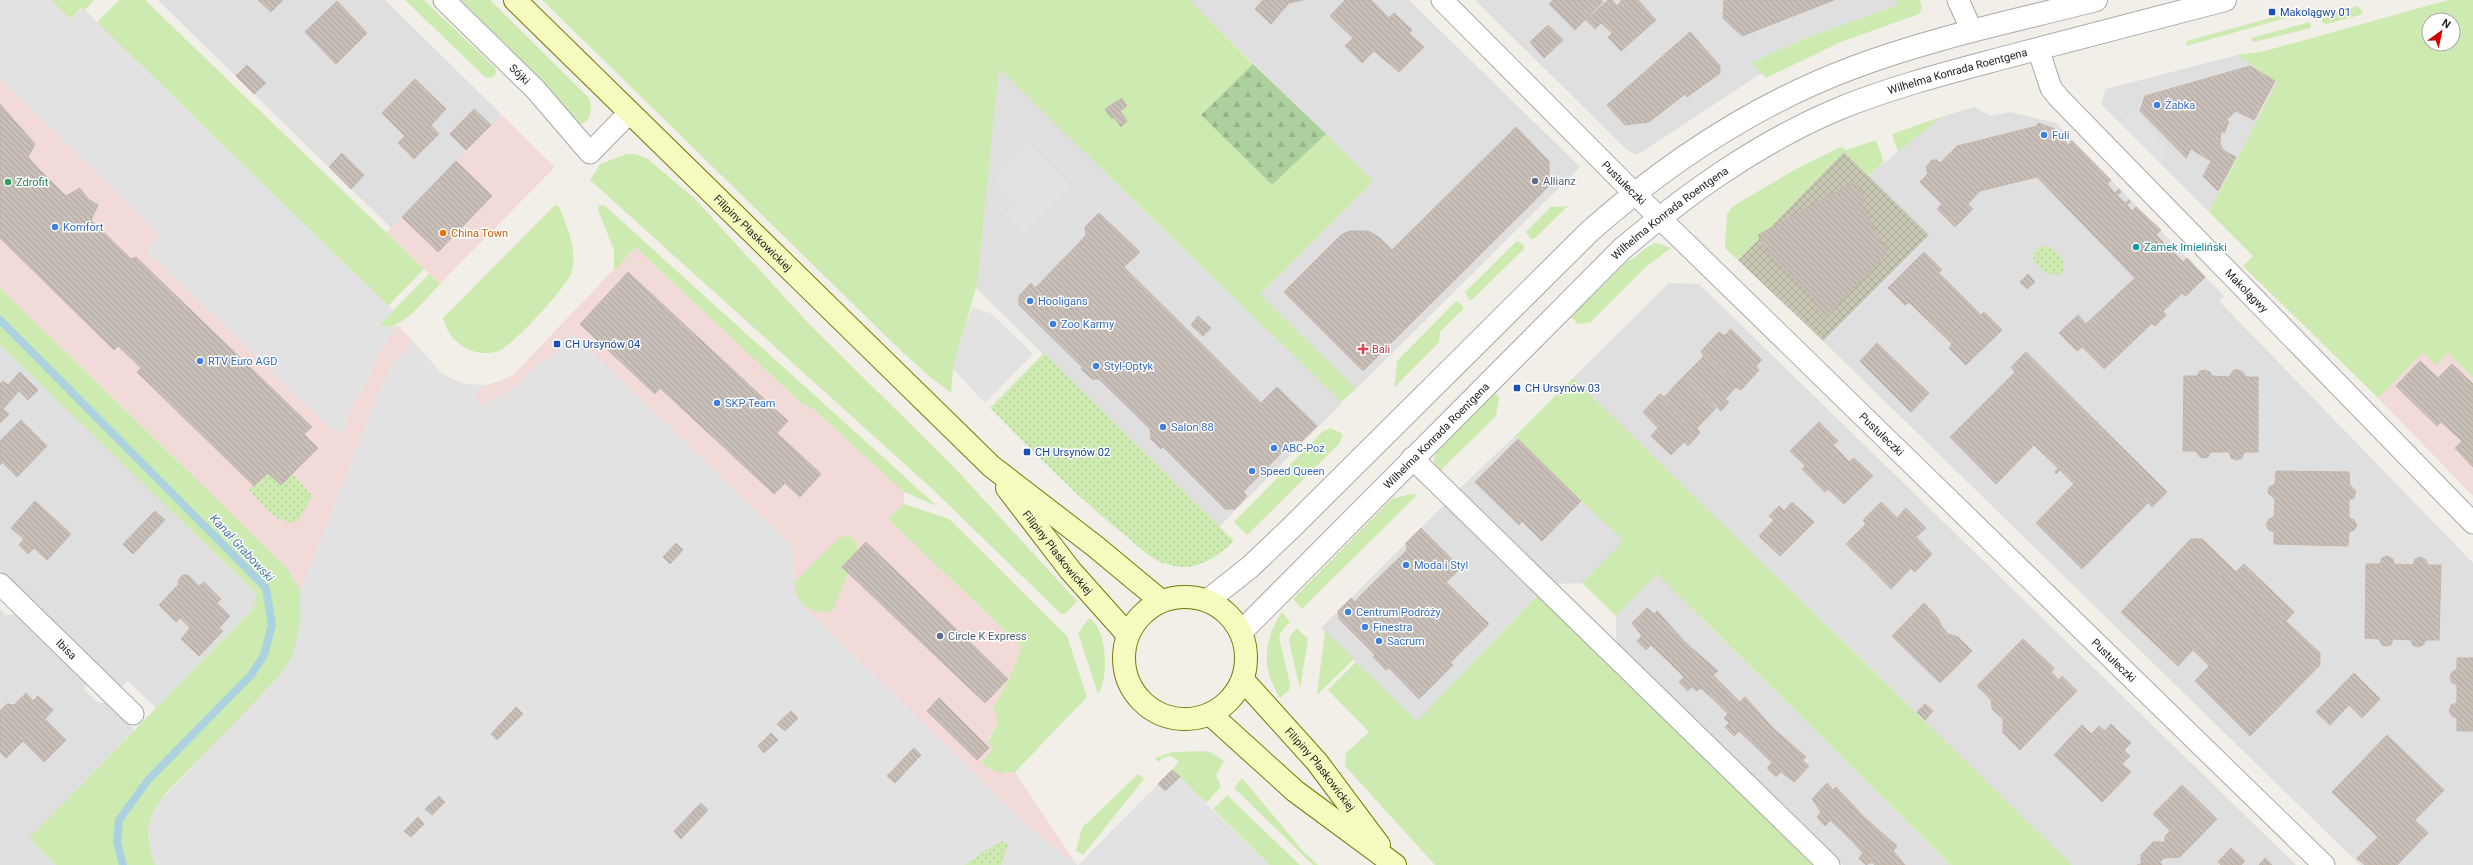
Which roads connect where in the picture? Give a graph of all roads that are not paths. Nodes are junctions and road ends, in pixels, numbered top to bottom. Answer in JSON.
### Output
{"nodes":[{"id":1,"x":444,"y":0,"type":"edge"},
{"id":2,"x":515,"y":0,"type":"edge"},
{"id":3,"x":1442,"y":0,"type":"edge"},
{"id":4,"x":1958,"y":0,"type":"edge"},
{"id":5,"x":2096,"y":0,"type":"edge"},
{"id":6,"x":2225,"y":0,"type":"edge"},
{"id":7,"x":1972,"y":31,"type":"junction"},
{"id":8,"x":2038,"y":49,"type":"junction"},
{"id":9,"x":629,"y":113,"type":"junction"},
{"id":10,"x":1634,"y":193,"type":"junction"},
{"id":11,"x":1660,"y":217,"type":"junction"},
{"id":12,"x":1412,"y":458,"type":"junction"},
{"id":13,"x":991,"y":466,"type":"junction"},
{"id":14,"x":2473,"y":523,"type":"edge"},
{"id":15,"x":0,"y":584,"type":"edge"},
{"id":16,"x":1207,"y":600,"type":"junction"},
{"id":17,"x":1161,"y":601,"type":"junction"},
{"id":18,"x":1241,"y":632,"type":"junction"},
{"id":19,"x":1128,"y":635,"type":"junction"},
{"id":20,"x":1243,"y":680,"type":"junction"},
{"id":21,"x":133,"y":714,"type":"dead end"},
{"id":22,"x":1210,"y":714,"type":"junction"},
{"id":23,"x":1394,"y":864,"type":"edge"},
{"id":24,"x":1829,"y":865,"type":"edge"},
{"id":25,"x":2324,"y":865,"type":"edge"}],
"edges":[{"from":1,"to":9,"type":"street","name":"Sójki"},
{"from":2,"to":9,"type":"main road","name":"Filipiny Płaskowickiej"},
{"from":3,"to":10,"type":"street","name":"Pustułeczki"},
{"from":4,"to":7,"type":"street"},
{"from":5,"to":7,"type":"street"},
{"from":6,"to":8,"type":"street","name":"Wilhelma Konrada Roentgena"},
{"from":7,"to":10,"type":"street"},
{"from":8,"to":11,"type":"street","name":"Wilhelma Konrada Roentgena"},
{"from":8,"to":14,"type":"street","name":"Makolągwy"},
{"from":9,"to":13,"type":"main road","name":"Filipiny Płaskowickiej"},
{"from":10,"to":11,"type":"street","name":"Pustułeczki"},
{"from":10,"to":16,"type":"street"},
{"from":11,"to":12,"type":"street","name":"Wilhelma Konrada Roentgena"},
{"from":11,"to":25,"type":"street","name":"Pustułeczki"},
{"from":12,"to":18,"type":"street","name":"Wilhelma Konrada Roentgena"},
{"from":12,"to":24,"type":"street"},
{"from":13,"to":17,"type":"main road","name":"Filipiny Płaskowickiej"},
{"from":13,"to":19,"type":"main road","name":"Filipiny Płaskowickiej"},
{"from":15,"to":21,"type":"street","name":"Ibisa"},
{"from":16,"to":17,"type":"main road"},
{"from":16,"to":18,"type":"main road"},
{"from":17,"to":19,"type":"main road"},
{"from":18,"to":20,"type":"main road"},
{"from":19,"to":22,"type":"main road"},
{"from":20,"to":22,"type":"main road"},
{"from":20,"to":23,"type":"main road","name":"Filipiny Płaskowickiej"},
{"from":22,"to":23,"type":"main road","name":"Filipiny Płaskowickiej"}]}
